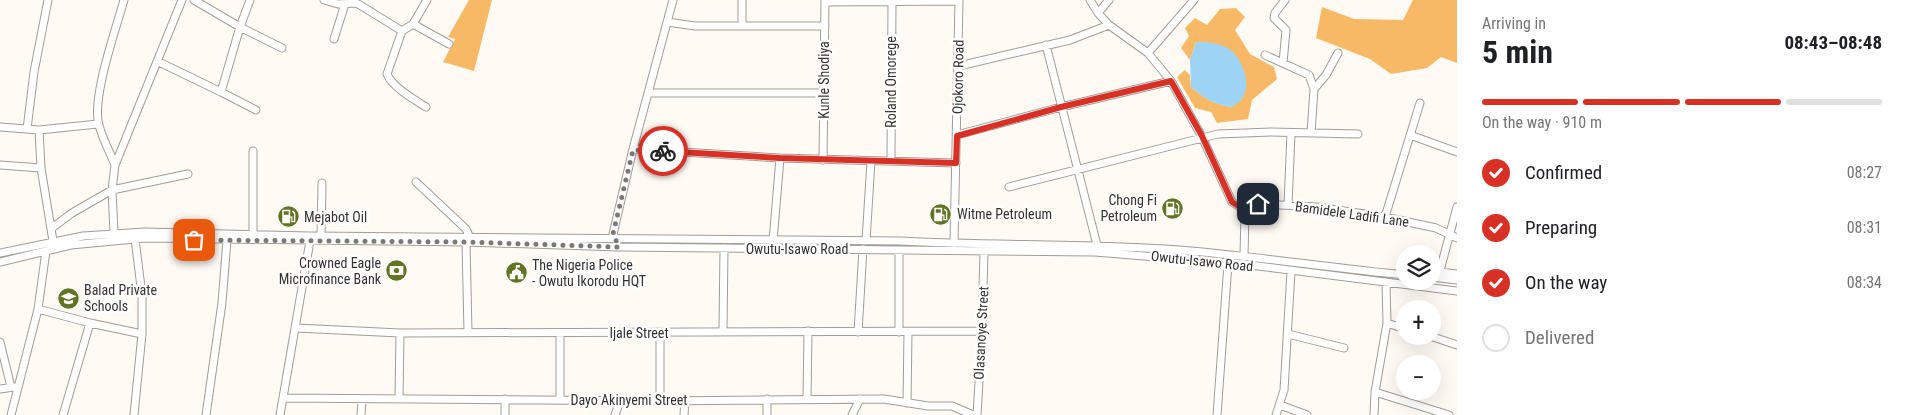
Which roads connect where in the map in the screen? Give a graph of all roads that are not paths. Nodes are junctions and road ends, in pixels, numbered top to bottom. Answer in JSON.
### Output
{"nodes":[{"id":1,"x":48,"y":0,"type":"edge"},
{"id":2,"x":124,"y":0,"type":"edge"},
{"id":3,"x":182,"y":0,"type":"edge"},
{"id":4,"x":194,"y":0,"type":"edge"},
{"id":5,"x":250,"y":0,"type":"edge"},
{"id":6,"x":324,"y":0,"type":"edge"},
{"id":7,"x":427,"y":0,"type":"edge"},
{"id":8,"x":673,"y":0,"type":"edge"},
{"id":9,"x":742,"y":0,"type":"edge"},
{"id":10,"x":959,"y":0,"type":"edge"},
{"id":11,"x":1090,"y":0,"type":"edge"},
{"id":12,"x":1109,"y":0,"type":"edge"},
{"id":13,"x":1194,"y":0,"type":"edge"},
{"id":14,"x":1286,"y":0,"type":"edge"},
{"id":15,"x":826,"y":1,"type":"edge"},
{"id":16,"x":892,"y":2,"type":"junction"},
{"id":17,"x":345,"y":4,"type":"junction"},
{"id":18,"x":1098,"y":13,"type":"junction"},
{"id":19,"x":667,"y":22,"type":"junction"},
{"id":20,"x":413,"y":24,"type":"junction"},
{"id":21,"x":1109,"y":25,"type":"junction"},
{"id":22,"x":742,"y":26,"type":"junction"},
{"id":23,"x":825,"y":26,"type":"junction"},
{"id":24,"x":240,"y":27,"type":"junction"},
{"id":25,"x":402,"y":31,"type":"junction"},
{"id":26,"x":334,"y":39,"type":"dead end"},
{"id":27,"x":449,"y":44,"type":"dead end"},
{"id":28,"x":1046,"y":45,"type":"junction"},
{"id":29,"x":282,"y":48,"type":"dead end"},
{"id":30,"x":1148,"y":53,"type":"junction"},
{"id":31,"x":1338,"y":53,"type":"dead end"},
{"id":32,"x":1265,"y":55,"type":"dead end"},
{"id":33,"x":159,"y":62,"type":"junction"},
{"id":34,"x":1283,"y":63,"type":"junction"},
{"id":35,"x":958,"y":66,"type":"junction"},
{"id":36,"x":1171,"y":81,"type":"junction"},
{"id":37,"x":1314,"y":89,"type":"junction"},
{"id":38,"x":221,"y":92,"type":"junction"},
{"id":39,"x":649,"y":93,"type":"junction"},
{"id":40,"x":824,"y":93,"type":"junction"},
{"id":41,"x":1420,"y":103,"type":"dead end"},
{"id":42,"x":1061,"y":107,"type":"junction"},
{"id":43,"x":426,"y":108,"type":"dead end"},
{"id":44,"x":256,"y":110,"type":"dead end"},
{"id":45,"x":98,"y":124,"type":"junction"},
{"id":46,"x":0,"y":128,"type":"edge"},
{"id":47,"x":27,"y":129,"type":"junction"},
{"id":48,"x":39,"y":130,"type":"junction"},
{"id":49,"x":1291,"y":133,"type":"junction"},
{"id":50,"x":1310,"y":133,"type":"junction"},
{"id":51,"x":1358,"y":134,"type":"dead end"},
{"id":52,"x":1410,"y":135,"type":"junction"},
{"id":53,"x":957,"y":136,"type":"junction"},
{"id":54,"x":1202,"y":136,"type":"junction"},
{"id":55,"x":633,"y":150,"type":"junction"},
{"id":56,"x":253,"y":151,"type":"dead end"},
{"id":57,"x":1457,"y":152,"type":"edge"},
{"id":58,"x":780,"y":158,"type":"junction"},
{"id":59,"x":823,"y":160,"type":"junction"},
{"id":60,"x":871,"y":161,"type":"junction"},
{"id":61,"x":891,"y":161,"type":"junction"},
{"id":62,"x":956,"y":163,"type":"junction"},
{"id":63,"x":0,"y":164,"type":"edge"},
{"id":64,"x":115,"y":165,"type":"junction"},
{"id":65,"x":41,"y":168,"type":"junction"},
{"id":66,"x":1079,"y":170,"type":"junction"},
{"id":67,"x":188,"y":174,"type":"dead end"},
{"id":68,"x":416,"y":182,"type":"dead end"},
{"id":69,"x":322,"y":183,"type":"dead end"},
{"id":70,"x":1009,"y":186,"type":"dead end"},
{"id":71,"x":112,"y":190,"type":"junction"},
{"id":72,"x":1288,"y":205,"type":"junction"},
{"id":73,"x":1457,"y":207,"type":"edge"},
{"id":74,"x":1245,"y":210,"type":"junction"},
{"id":75,"x":1385,"y":217,"type":"junction"},
{"id":76,"x":52,"y":228,"type":"junction"},
{"id":77,"x":114,"y":233,"type":"junction"},
{"id":78,"x":253,"y":234,"type":"junction"},
{"id":79,"x":1449,"y":234,"type":"junction"},
{"id":80,"x":321,"y":236,"type":"junction"},
{"id":81,"x":615,"y":238,"type":"junction"},
{"id":82,"x":1457,"y":238,"type":"edge"},
{"id":83,"x":135,"y":239,"type":"junction"},
{"id":84,"x":466,"y":239,"type":"junction"},
{"id":85,"x":227,"y":240,"type":"junction"},
{"id":86,"x":53,"y":241,"type":"junction"},
{"id":87,"x":310,"y":241,"type":"junction"},
{"id":88,"x":773,"y":241,"type":"junction"},
{"id":89,"x":866,"y":241,"type":"junction"},
{"id":90,"x":954,"y":244,"type":"junction"},
{"id":91,"x":1097,"y":245,"type":"junction"},
{"id":92,"x":619,"y":247,"type":"junction"},
{"id":93,"x":724,"y":248,"type":"junction"},
{"id":94,"x":863,"y":250,"type":"junction"},
{"id":95,"x":899,"y":250,"type":"junction"},
{"id":96,"x":984,"y":250,"type":"junction"},
{"id":97,"x":46,"y":251,"type":"junction"},
{"id":98,"x":0,"y":253,"type":"edge"},
{"id":99,"x":1244,"y":257,"type":"junction"},
{"id":100,"x":0,"y":262,"type":"edge"},
{"id":101,"x":1441,"y":262,"type":"edge"},
{"id":102,"x":1228,"y":264,"type":"junction"},
{"id":103,"x":1291,"y":271,"type":"junction"},
{"id":104,"x":1396,"y":274,"type":"edge"},
{"id":105,"x":1457,"y":274,"type":"edge"},
{"id":106,"x":1441,"y":276,"type":"edge"},
{"id":107,"x":1441,"y":277,"type":"edge"},
{"id":108,"x":1457,"y":280,"type":"edge"},
{"id":109,"x":1386,"y":282,"type":"junction"},
{"id":110,"x":1457,"y":290,"type":"edge"},
{"id":111,"x":38,"y":309,"type":"junction"},
{"id":112,"x":90,"y":323,"type":"junction"},
{"id":113,"x":1387,"y":323,"type":"junction"},
{"id":114,"x":1396,"y":326,"type":"edge"},
{"id":115,"x":296,"y":328,"type":"junction"},
{"id":116,"x":723,"y":331,"type":"junction"},
{"id":117,"x":808,"y":331,"type":"junction"},
{"id":118,"x":982,"y":331,"type":"junction"},
{"id":119,"x":468,"y":332,"type":"junction"},
{"id":120,"x":858,"y":332,"type":"junction"},
{"id":121,"x":899,"y":332,"type":"junction"},
{"id":122,"x":908,"y":332,"type":"junction"},
{"id":123,"x":400,"y":333,"type":"junction"},
{"id":124,"x":560,"y":333,"type":"junction"},
{"id":125,"x":660,"y":333,"type":"junction"},
{"id":126,"x":142,"y":334,"type":"junction"},
{"id":127,"x":1288,"y":334,"type":"junction"},
{"id":128,"x":1441,"y":340,"type":"edge"},
{"id":129,"x":0,"y":342,"type":"edge"},
{"id":130,"x":1457,"y":345,"type":"edge"},
{"id":131,"x":1344,"y":348,"type":"dead end"},
{"id":132,"x":14,"y":387,"type":"junction"},
{"id":133,"x":0,"y":389,"type":"edge"},
{"id":134,"x":1375,"y":392,"type":"junction"},
{"id":135,"x":283,"y":398,"type":"junction"},
{"id":136,"x":399,"y":398,"type":"junction"},
{"id":137,"x":505,"y":399,"type":"junction"},
{"id":138,"x":560,"y":399,"type":"junction"},
{"id":139,"x":767,"y":399,"type":"junction"},
{"id":140,"x":808,"y":399,"type":"junction"},
{"id":141,"x":860,"y":399,"type":"junction"},
{"id":142,"x":362,"y":400,"type":"junction"},
{"id":143,"x":685,"y":400,"type":"junction"},
{"id":144,"x":620,"y":401,"type":"junction"},
{"id":145,"x":660,"y":401,"type":"junction"},
{"id":146,"x":907,"y":403,"type":"junction"},
{"id":147,"x":1280,"y":405,"type":"junction"},
{"id":148,"x":928,"y":406,"type":"junction"},
{"id":149,"x":11,"y":415,"type":"edge"},
{"id":150,"x":63,"y":415,"type":"edge"},
{"id":151,"x":134,"y":415,"type":"edge"},
{"id":152,"x":206,"y":415,"type":"edge"},
{"id":153,"x":280,"y":415,"type":"edge"},
{"id":154,"x":361,"y":415,"type":"edge"},
{"id":155,"x":505,"y":415,"type":"edge"},
{"id":156,"x":615,"y":415,"type":"edge"},
{"id":157,"x":684,"y":415,"type":"edge"},
{"id":158,"x":767,"y":415,"type":"edge"},
{"id":159,"x":852,"y":415,"type":"edge"},
{"id":160,"x":924,"y":415,"type":"edge"},
{"id":161,"x":972,"y":415,"type":"edge"},
{"id":162,"x":977,"y":415,"type":"edge"},
{"id":163,"x":1217,"y":415,"type":"edge"},
{"id":164,"x":1276,"y":415,"type":"edge"},
{"id":165,"x":1307,"y":415,"type":"edge"},
{"id":166,"x":1374,"y":415,"type":"edge"},
{"id":167,"x":1449,"y":415,"type":"edge"}],
"edges":[{"from":1,"to":47,"type":"street"},
{"from":2,"to":45,"type":"street"},
{"from":3,"to":33,"type":"street"},
{"from":4,"to":24,"type":"street"},
{"from":5,"to":24,"type":"street"},
{"from":6,"to":17,"type":"street"},
{"from":7,"to":20,"type":"street"},
{"from":8,"to":19,"type":"street"},
{"from":9,"to":22,"type":"street"},
{"from":10,"to":16,"type":"street"},
{"from":10,"to":35,"type":"street","name":"Ojokoro Road"},
{"from":11,"to":18,"type":"street"},
{"from":12,"to":18,"type":"street"},
{"from":13,"to":30,"type":"street"},
{"from":14,"to":34,"type":"street"},
{"from":15,"to":16,"type":"street"},
{"from":15,"to":23,"type":"street","name":"Kunle Shodiya"},
{"from":16,"to":61,"type":"street","name":"Roland Omorege"},
{"from":17,"to":25,"type":"street"},
{"from":17,"to":26,"type":"street"},
{"from":18,"to":21,"type":"street"},
{"from":19,"to":22,"type":"street"},
{"from":19,"to":39,"type":"street"},
{"from":20,"to":25,"type":"street"},
{"from":20,"to":27,"type":"street"},
{"from":21,"to":28,"type":"street"},
{"from":21,"to":30,"type":"street"},
{"from":22,"to":23,"type":"street"},
{"from":23,"to":40,"type":"street","name":"Kunle Shodiya"},
{"from":24,"to":29,"type":"street"},
{"from":24,"to":38,"type":"street"},
{"from":25,"to":43,"type":"street"},
{"from":28,"to":35,"type":"street"},
{"from":28,"to":42,"type":"street"},
{"from":30,"to":36,"type":"street"},
{"from":31,"to":37,"type":"street"},
{"from":32,"to":34,"type":"street"},
{"from":33,"to":38,"type":"street"},
{"from":33,"to":64,"type":"street"},
{"from":34,"to":37,"type":"street"},
{"from":35,"to":53,"type":"street","name":"Ojokoro Road"},
{"from":36,"to":42,"type":"street"},
{"from":36,"to":54,"type":"street"},
{"from":37,"to":50,"type":"street"},
{"from":38,"to":44,"type":"street"},
{"from":39,"to":40,"type":"street"},
{"from":39,"to":55,"type":"street"},
{"from":40,"to":59,"type":"street","name":"Kunle Shodiya"},
{"from":41,"to":52,"type":"street"},
{"from":42,"to":53,"type":"street"},
{"from":42,"to":66,"type":"street"},
{"from":45,"to":48,"type":"street"},
{"from":45,"to":64,"type":"street"},
{"from":46,"to":47,"type":"street"},
{"from":47,"to":48,"type":"street"},
{"from":48,"to":65,"type":"street"},
{"from":49,"to":50,"type":"street"},
{"from":49,"to":54,"type":"street"},
{"from":49,"to":72,"type":"street"},
{"from":50,"to":51,"type":"street"},
{"from":52,"to":57,"type":"street"},
{"from":52,"to":75,"type":"street"},
{"from":53,"to":62,"type":"street","name":"Ojokoro Road"},
{"from":54,"to":66,"type":"street"},
{"from":54,"to":74,"type":"street"},
{"from":55,"to":58,"type":"street"},
{"from":55,"to":81,"type":"street"},
{"from":56,"to":78,"type":"street"},
{"from":58,"to":59,"type":"street"},
{"from":58,"to":88,"type":"street"},
{"from":59,"to":60,"type":"street"},
{"from":60,"to":61,"type":"street"},
{"from":60,"to":89,"type":"street"},
{"from":61,"to":62,"type":"street"},
{"from":62,"to":90,"type":"street","name":"Ojokoro Road"},
{"from":63,"to":65,"type":"street"},
{"from":64,"to":71,"type":"street"},
{"from":65,"to":76,"type":"street"},
{"from":66,"to":70,"type":"street"},
{"from":66,"to":91,"type":"street"},
{"from":67,"to":71,"type":"street"},
{"from":68,"to":84,"type":"street"},
{"from":69,"to":80,"type":"street"},
{"from":71,"to":76,"type":"street"},
{"from":71,"to":77,"type":"street"},
{"from":72,"to":74,"type":"street","name":"Bamidele Ladifi Lane"},
{"from":72,"to":75,"type":"street","name":"Bamidele Ladifi Lane"},
{"from":73,"to":79,"type":"street"},
{"from":74,"to":99,"type":"street"},
{"from":75,"to":79,"type":"street","name":"Bamidele Ladifi Lane"},
{"from":76,"to":86,"type":"street"},
{"from":77,"to":78,"type":"street","name":"Owutu-Isawo Road"},
{"from":77,"to":86,"type":"street","name":"Owutu-Isawo Road"},
{"from":78,"to":80,"type":"street","name":"Owutu-Isawo Road"},
{"from":79,"to":82,"type":"street","name":"Bamidele Ladifi Lane"},
{"from":79,"to":101,"type":"street"},
{"from":80,"to":84,"type":"street","name":"Owutu-Isawo Road"},
{"from":81,"to":84,"type":"street","name":"Owutu-Isawo Road"},
{"from":81,"to":88,"type":"street","name":"Owutu-Isawo Road"},
{"from":81,"to":92,"type":"street"},
{"from":83,"to":85,"type":"street","name":"Owutu-Isawo Road"},
{"from":83,"to":97,"type":"street","name":"Owutu-Isawo Road"},
{"from":83,"to":126,"type":"street"},
{"from":84,"to":87,"type":"street","name":"Owutu-Isawo Road"},
{"from":84,"to":92,"type":"street","name":"Owutu-Isawo Road"},
{"from":84,"to":119,"type":"street"},
{"from":85,"to":87,"type":"street","name":"Owutu-Isawo Road"},
{"from":85,"to":152,"type":"street"},
{"from":86,"to":98,"type":"street","name":"Owutu-Isawo Road"},
{"from":87,"to":115,"type":"street"},
{"from":88,"to":89,"type":"street","name":"Owutu-Isawo Road"},
{"from":89,"to":90,"type":"street","name":"Owutu-Isawo Road"},
{"from":90,"to":91,"type":"street","name":"Owutu-Isawo Road"},
{"from":91,"to":99,"type":"street","name":"Owutu-Isawo Road"},
{"from":92,"to":93,"type":"street","name":"Owutu-Isawo Road"},
{"from":93,"to":94,"type":"street","name":"Owutu-Isawo Road"},
{"from":93,"to":116,"type":"street"},
{"from":94,"to":95,"type":"street","name":"Owutu-Isawo Road"},
{"from":94,"to":120,"type":"street"},
{"from":95,"to":96,"type":"street","name":"Owutu-Isawo Road"},
{"from":95,"to":121,"type":"street"},
{"from":96,"to":102,"type":"street","name":"Owutu-Isawo Road"},
{"from":96,"to":118,"type":"street","name":"Olasanoye Street"},
{"from":97,"to":100,"type":"street","name":"Owutu-Isawo Road"},
{"from":97,"to":111,"type":"street"},
{"from":99,"to":104,"type":"street","name":"Owutu-Isawo Road"},
{"from":102,"to":103,"type":"street","name":"Owutu-Isawo Road"},
{"from":102,"to":163,"type":"street"},
{"from":103,"to":109,"type":"street","name":"Owutu-Isawo Road"},
{"from":103,"to":127,"type":"street"},
{"from":105,"to":106,"type":"street"},
{"from":107,"to":108,"type":"street"},
{"from":109,"to":110,"type":"street","name":"Owutu-Isawo Road"},
{"from":109,"to":113,"type":"street"},
{"from":111,"to":112,"type":"street"},
{"from":111,"to":132,"type":"street"},
{"from":112,"to":126,"type":"street"},
{"from":112,"to":150,"type":"street"},
{"from":113,"to":114,"type":"street"},
{"from":113,"to":134,"type":"street"},
{"from":115,"to":123,"type":"street","name":"Ijale Street"},
{"from":115,"to":135,"type":"street"},
{"from":116,"to":117,"type":"street","name":"Ijale Street"},
{"from":116,"to":125,"type":"street","name":"Ijale Street"},
{"from":117,"to":120,"type":"street","name":"Ijale Street"},
{"from":117,"to":140,"type":"street"},
{"from":118,"to":122,"type":"street","name":"Ijale Street"},
{"from":118,"to":162,"type":"street","name":"Olasanoye Street"},
{"from":119,"to":123,"type":"street","name":"Ijale Street"},
{"from":119,"to":124,"type":"street","name":"Ijale Street"},
{"from":120,"to":121,"type":"street","name":"Ijale Street"},
{"from":121,"to":122,"type":"street","name":"Ijale Street"},
{"from":122,"to":146,"type":"street"},
{"from":123,"to":136,"type":"street"},
{"from":124,"to":125,"type":"street","name":"Ijale Street"},
{"from":124,"to":138,"type":"street"},
{"from":125,"to":145,"type":"street"},
{"from":126,"to":151,"type":"street"},
{"from":127,"to":131,"type":"street"},
{"from":127,"to":147,"type":"street"},
{"from":128,"to":130,"type":"street"},
{"from":129,"to":132,"type":"street"},
{"from":132,"to":133,"type":"street"},
{"from":132,"to":149,"type":"street"},
{"from":134,"to":166,"type":"street"},
{"from":134,"to":167,"type":"street"},
{"from":135,"to":142,"type":"street","name":"Dayo Akinyemi Street"},
{"from":135,"to":153,"type":"street"},
{"from":136,"to":137,"type":"street","name":"Dayo Akinyemi Street"},
{"from":136,"to":142,"type":"street","name":"Dayo Akinyemi Street"},
{"from":137,"to":138,"type":"street","name":"Dayo Akinyemi Street"},
{"from":137,"to":155,"type":"street"},
{"from":138,"to":144,"type":"street","name":"Dayo Akinyemi Street"},
{"from":139,"to":140,"type":"street","name":"Dayo Akinyemi Street"},
{"from":139,"to":143,"type":"street","name":"Dayo Akinyemi Street"},
{"from":139,"to":158,"type":"street"},
{"from":140,"to":141,"type":"street","name":"Dayo Akinyemi Street"},
{"from":141,"to":146,"type":"street","name":"Dayo Akinyemi Street"},
{"from":141,"to":159,"type":"street"},
{"from":142,"to":154,"type":"street"},
{"from":143,"to":145,"type":"street","name":"Dayo Akinyemi Street"},
{"from":143,"to":157,"type":"street"},
{"from":144,"to":145,"type":"street","name":"Dayo Akinyemi Street"},
{"from":144,"to":156,"type":"street"},
{"from":146,"to":148,"type":"street","name":"Dayo Akinyemi Street"},
{"from":147,"to":164,"type":"street"},
{"from":147,"to":165,"type":"street"},
{"from":148,"to":160,"type":"street"},
{"from":148,"to":161,"type":"street","name":"Dayo Akinyemi Street"}]}
